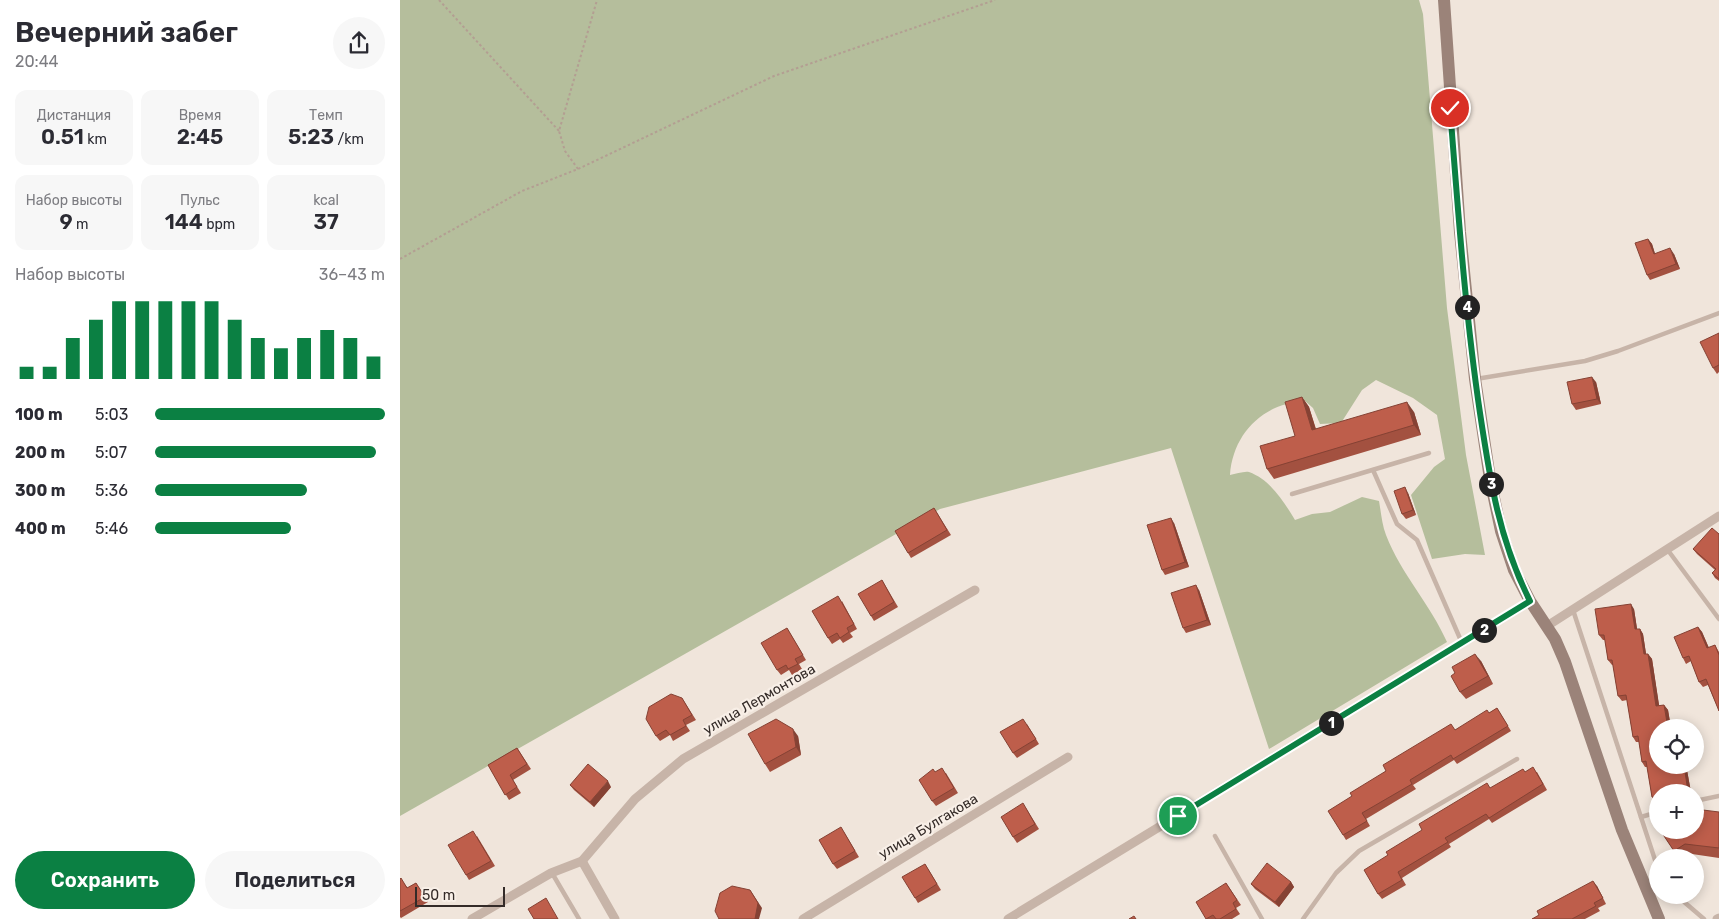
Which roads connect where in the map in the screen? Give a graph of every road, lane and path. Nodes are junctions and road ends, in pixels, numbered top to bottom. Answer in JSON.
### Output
{"nodes":[{"id":1,"x":439,"y":0,"type":"edge"},
{"id":2,"x":596,"y":0,"type":"edge"},
{"id":3,"x":995,"y":0,"type":"edge"},
{"id":4,"x":1444,"y":0,"type":"edge"},
{"id":5,"x":559,"y":132,"type":"junction"},
{"id":6,"x":578,"y":169,"type":"junction"},
{"id":7,"x":400,"y":259,"type":"edge"},
{"id":8,"x":1719,"y":313,"type":"edge"},
{"id":9,"x":1475,"y":379,"type":"junction"},
{"id":10,"x":1428,"y":453,"type":"dead end"},
{"id":11,"x":1373,"y":470,"type":"junction"},
{"id":12,"x":1292,"y":494,"type":"dead end"},
{"id":13,"x":1719,"y":516,"type":"edge"},
{"id":14,"x":1667,"y":549,"type":"junction"},
{"id":15,"x":975,"y":590,"type":"dead end"},
{"id":16,"x":1530,"y":601,"type":"junction"},
{"id":17,"x":1573,"y":609,"type":"junction"},
{"id":18,"x":1719,"y":619,"type":"edge"},
{"id":19,"x":1547,"y":626,"type":"junction"},
{"id":20,"x":1462,"y":643,"type":"junction"},
{"id":21,"x":1068,"y":757,"type":"dead end"},
{"id":22,"x":1517,"y":759,"type":"dead end"},
{"id":23,"x":1719,"y":796,"type":"edge"},
{"id":24,"x":1704,"y":799,"type":"edge"},
{"id":25,"x":1649,"y":815,"type":"edge"},
{"id":26,"x":1641,"y":817,"type":"junction"},
{"id":27,"x":1215,"y":836,"type":"dead end"},
{"id":28,"x":1651,"y":849,"type":"edge"},
{"id":29,"x":582,"y":861,"type":"junction"},
{"id":30,"x":552,"y":873,"type":"junction"},
{"id":31,"x":1686,"y":904,"type":"edge"},
{"id":32,"x":472,"y":919,"type":"edge"},
{"id":33,"x":579,"y":919,"type":"edge"},
{"id":34,"x":616,"y":919,"type":"edge"},
{"id":35,"x":802,"y":919,"type":"edge"},
{"id":36,"x":1008,"y":919,"type":"edge"},
{"id":37,"x":1262,"y":919,"type":"edge"},
{"id":38,"x":1303,"y":919,"type":"edge"},
{"id":39,"x":1659,"y":919,"type":"edge"},
{"id":40,"x":1704,"y":919,"type":"edge"}],
"edges":[{"from":1,"to":5,"type":"path"},
{"from":2,"to":5,"type":"path"},
{"from":3,"to":6,"type":"path"},
{"from":4,"to":9,"type":"street"},
{"from":5,"to":6,"type":"path"},
{"from":6,"to":7,"type":"path"},
{"from":8,"to":9,"type":"lane"},
{"from":9,"to":16,"type":"street"},
{"from":10,"to":11,"type":"lane"},
{"from":11,"to":12,"type":"lane"},
{"from":11,"to":20,"type":"lane"},
{"from":13,"to":14,"type":"street"},
{"from":14,"to":17,"type":"street"},
{"from":14,"to":18,"type":"lane"},
{"from":15,"to":29,"type":"street","name":"улица Лермонтова"},
{"from":16,"to":19,"type":"street"},
{"from":16,"to":20,"type":"street"},
{"from":17,"to":19,"type":"street"},
{"from":17,"to":26,"type":"lane"},
{"from":19,"to":39,"type":"street"},
{"from":20,"to":36,"type":"street"},
{"from":21,"to":35,"type":"street","name":"улица Булгакова"},
{"from":22,"to":38,"type":"lane"},
{"from":23,"to":24,"type":"lane"},
{"from":25,"to":26,"type":"lane"},
{"from":26,"to":28,"type":"lane"},
{"from":27,"to":37,"type":"lane"},
{"from":29,"to":30,"type":"street"},
{"from":29,"to":34,"type":"street"},
{"from":30,"to":32,"type":"street"},
{"from":30,"to":33,"type":"lane"},
{"from":31,"to":40,"type":"lane"}]}
